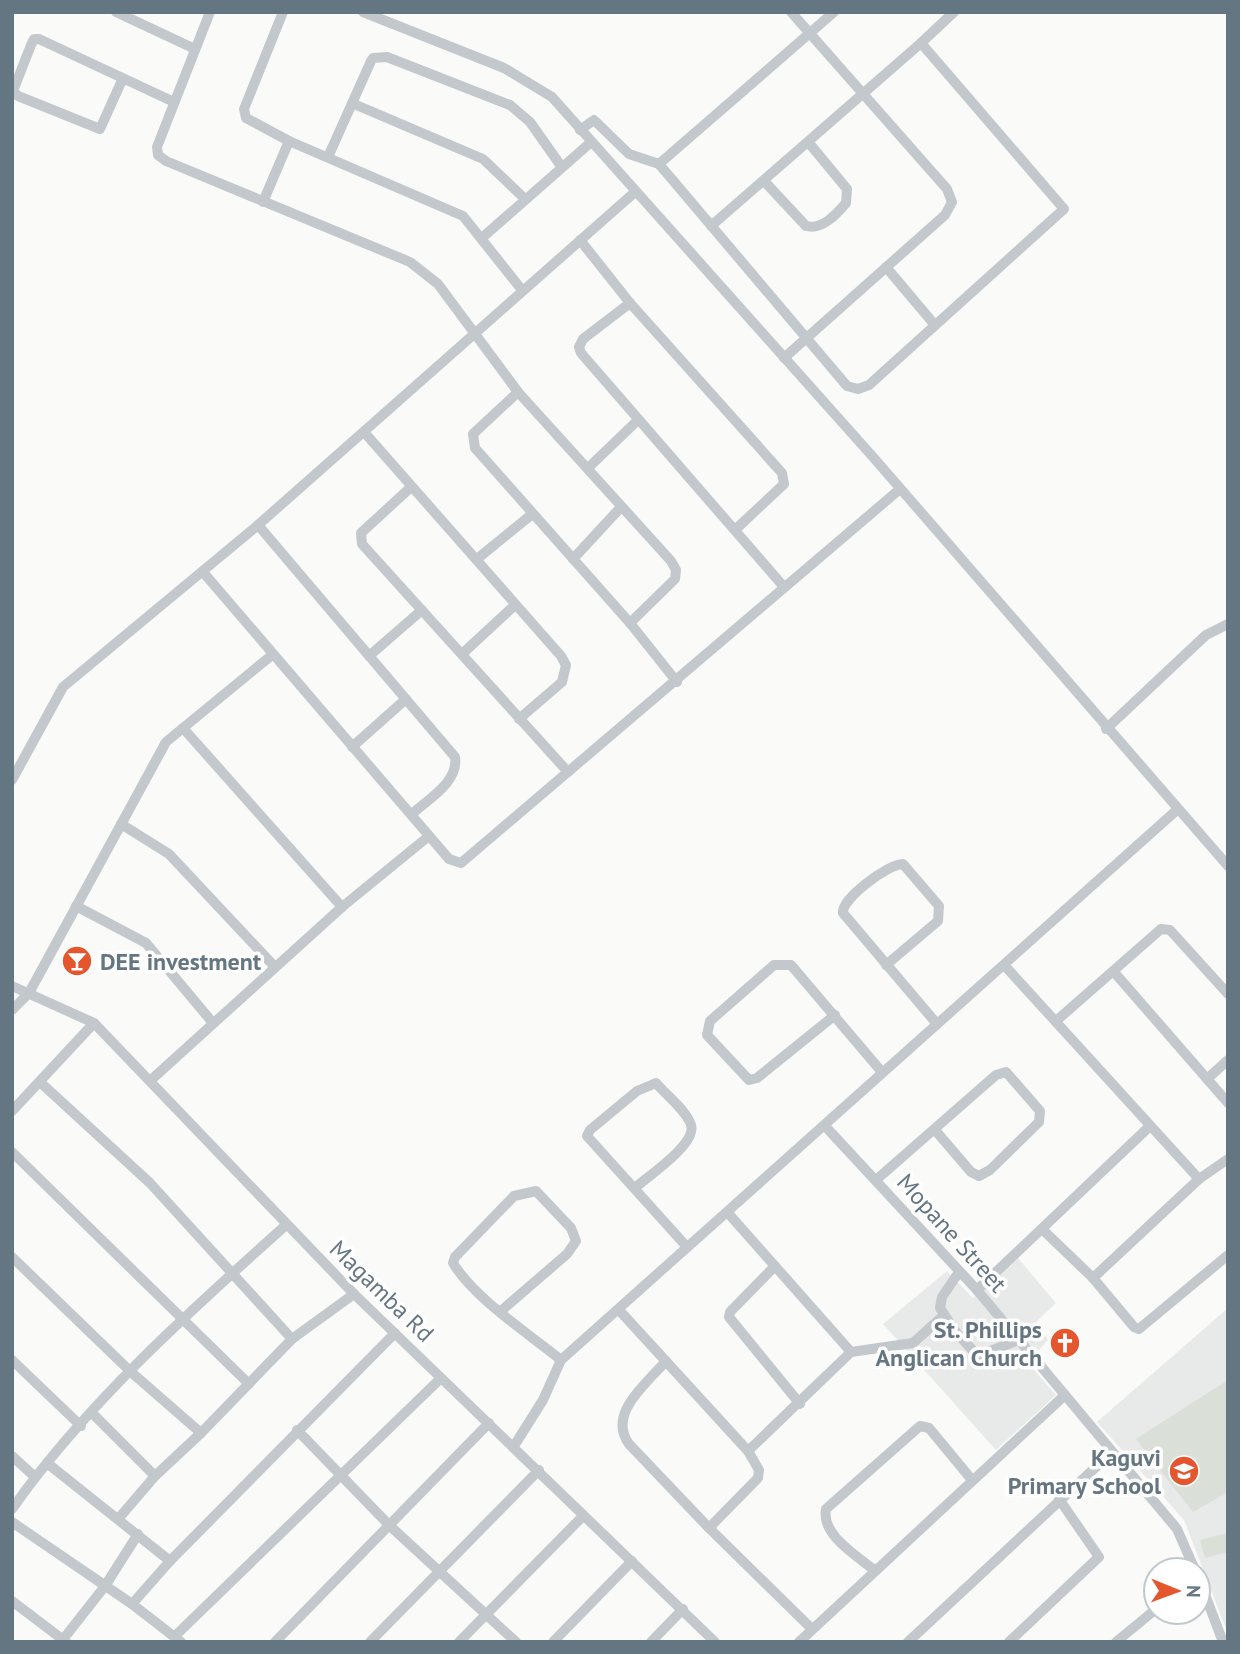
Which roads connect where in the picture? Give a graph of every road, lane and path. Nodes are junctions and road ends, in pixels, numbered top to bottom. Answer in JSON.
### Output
{"nodes":[{"id":1,"x":117,"y":12,"type":"edge"},
{"id":2,"x":210,"y":12,"type":"edge"},
{"id":3,"x":363,"y":12,"type":"edge"},
{"id":4,"x":791,"y":12,"type":"edge"},
{"id":5,"x":834,"y":12,"type":"edge"},
{"id":6,"x":954,"y":12,"type":"edge"},
{"id":7,"x":281,"y":13,"type":"edge"},
{"id":8,"x":808,"y":34,"type":"junction"},
{"id":9,"x":921,"y":43,"type":"junction"},
{"id":10,"x":195,"y":49,"type":"junction"},
{"id":11,"x":123,"y":78,"type":"junction"},
{"id":12,"x":864,"y":93,"type":"junction"},
{"id":13,"x":174,"y":103,"type":"junction"},
{"id":14,"x":354,"y":104,"type":"junction"},
{"id":15,"x":580,"y":130,"type":"junction"},
{"id":16,"x":289,"y":141,"type":"junction"},
{"id":17,"x":590,"y":142,"type":"junction"},
{"id":18,"x":808,"y":143,"type":"junction"},
{"id":19,"x":328,"y":157,"type":"junction"},
{"id":20,"x":659,"y":164,"type":"junction"},
{"id":21,"x":561,"y":166,"type":"junction"},
{"id":22,"x":764,"y":181,"type":"junction"},
{"id":23,"x":635,"y":192,"type":"junction"},
{"id":24,"x":524,"y":198,"type":"junction"},
{"id":25,"x":263,"y":202,"type":"junction"},
{"id":26,"x":711,"y":226,"type":"junction"},
{"id":27,"x":482,"y":237,"type":"junction"},
{"id":28,"x":580,"y":240,"type":"junction"},
{"id":29,"x":886,"y":267,"type":"junction"},
{"id":30,"x":522,"y":290,"type":"junction"},
{"id":31,"x":630,"y":303,"type":"junction"},
{"id":32,"x":934,"y":324,"type":"junction"},
{"id":33,"x":474,"y":335,"type":"junction"},
{"id":34,"x":807,"y":338,"type":"junction"},
{"id":35,"x":784,"y":358,"type":"junction"},
{"id":36,"x":518,"y":392,"type":"junction"},
{"id":37,"x":638,"y":419,"type":"junction"},
{"id":38,"x":364,"y":432,"type":"junction"},
{"id":39,"x":588,"y":468,"type":"junction"},
{"id":40,"x":410,"y":488,"type":"junction"},
{"id":41,"x":900,"y":489,"type":"junction"},
{"id":42,"x":621,"y":507,"type":"junction"},
{"id":43,"x":531,"y":515,"type":"junction"},
{"id":44,"x":258,"y":525,"type":"junction"},
{"id":45,"x":736,"y":528,"type":"junction"},
{"id":46,"x":477,"y":559,"type":"junction"},
{"id":47,"x":573,"y":559,"type":"junction"},
{"id":48,"x":203,"y":572,"type":"junction"},
{"id":49,"x":784,"y":587,"type":"junction"},
{"id":50,"x":515,"y":606,"type":"junction"},
{"id":51,"x":422,"y":611,"type":"junction"},
{"id":52,"x":630,"y":623,"type":"junction"},
{"id":53,"x":1228,"y":624,"type":"edge"},
{"id":54,"x":462,"y":654,"type":"junction"},
{"id":55,"x":272,"y":655,"type":"junction"},
{"id":56,"x":369,"y":656,"type":"junction"},
{"id":57,"x":677,"y":681,"type":"junction"},
{"id":58,"x":406,"y":699,"type":"junction"},
{"id":59,"x":519,"y":719,"type":"junction"},
{"id":60,"x":183,"y":728,"type":"junction"},
{"id":61,"x":1106,"y":729,"type":"junction"},
{"id":62,"x":352,"y":747,"type":"junction"},
{"id":63,"x":568,"y":772,"type":"junction"},
{"id":64,"x":12,"y":780,"type":"edge"},
{"id":65,"x":1178,"y":810,"type":"junction"},
{"id":66,"x":412,"y":814,"type":"junction"},
{"id":67,"x":121,"y":824,"type":"junction"},
{"id":68,"x":429,"y":836,"type":"junction"},
{"id":69,"x":1228,"y":866,"type":"edge"},
{"id":70,"x":75,"y":906,"type":"junction"},
{"id":71,"x":342,"y":906,"type":"junction"},
{"id":72,"x":886,"y":965,"type":"junction"},
{"id":73,"x":1005,"y":966,"type":"junction"},
{"id":74,"x":275,"y":967,"type":"junction"},
{"id":75,"x":1114,"y":972,"type":"junction"},
{"id":76,"x":12,"y":986,"type":"edge"},
{"id":77,"x":29,"y":993,"type":"junction"},
{"id":78,"x":1228,"y":994,"type":"edge"},
{"id":79,"x":12,"y":1010,"type":"edge"},
{"id":80,"x":835,"y":1015,"type":"junction"},
{"id":81,"x":1056,"y":1021,"type":"junction"},
{"id":82,"x":94,"y":1023,"type":"junction"},
{"id":83,"x":213,"y":1023,"type":"junction"},
{"id":84,"x":937,"y":1024,"type":"junction"},
{"id":85,"x":1228,"y":1060,"type":"edge"},
{"id":86,"x":881,"y":1071,"type":"junction"},
{"id":87,"x":1207,"y":1079,"type":"junction"},
{"id":88,"x":151,"y":1080,"type":"junction"},
{"id":89,"x":41,"y":1083,"type":"junction"},
{"id":90,"x":1228,"y":1103,"type":"edge"},
{"id":91,"x":12,"y":1111,"type":"edge"},
{"id":92,"x":825,"y":1126,"type":"junction"},
{"id":93,"x":1150,"y":1126,"type":"junction"},
{"id":94,"x":934,"y":1130,"type":"junction"},
{"id":95,"x":12,"y":1152,"type":"edge"},
{"id":96,"x":1228,"y":1159,"type":"edge"},
{"id":97,"x":1199,"y":1179,"type":"junction"},
{"id":98,"x":876,"y":1180,"type":"junction"},
{"id":99,"x":635,"y":1188,"type":"junction"},
{"id":100,"x":728,"y":1213,"type":"junction"},
{"id":101,"x":286,"y":1225,"type":"junction"},
{"id":102,"x":1042,"y":1228,"type":"junction"},
{"id":103,"x":687,"y":1247,"type":"junction"},
{"id":104,"x":1228,"y":1255,"type":"edge"},
{"id":105,"x":12,"y":1257,"type":"edge"},
{"id":106,"x":775,"y":1266,"type":"junction"},
{"id":107,"x":959,"y":1272,"type":"junction"},
{"id":108,"x":232,"y":1273,"type":"junction"},
{"id":109,"x":1093,"y":1278,"type":"junction"},
{"id":110,"x":977,"y":1290,"type":"junction"},
{"id":111,"x":354,"y":1294,"type":"junction"},
{"id":112,"x":619,"y":1310,"type":"junction"},
{"id":113,"x":502,"y":1311,"type":"junction"},
{"id":114,"x":943,"y":1315,"type":"junction"},
{"id":115,"x":183,"y":1321,"type":"junction"},
{"id":116,"x":396,"y":1333,"type":"junction"},
{"id":117,"x":292,"y":1339,"type":"junction"},
{"id":118,"x":1016,"y":1341,"type":"junction"},
{"id":119,"x":851,"y":1352,"type":"junction"},
{"id":120,"x":12,"y":1360,"type":"edge"},
{"id":121,"x":561,"y":1360,"type":"junction"},
{"id":122,"x":666,"y":1361,"type":"junction"},
{"id":123,"x":131,"y":1372,"type":"junction"},
{"id":124,"x":441,"y":1378,"type":"junction"},
{"id":125,"x":249,"y":1384,"type":"junction"},
{"id":126,"x":1065,"y":1395,"type":"junction"},
{"id":127,"x":800,"y":1404,"type":"junction"},
{"id":128,"x":92,"y":1413,"type":"junction"},
{"id":129,"x":489,"y":1423,"type":"junction"},
{"id":130,"x":81,"y":1426,"type":"junction"},
{"id":131,"x":297,"y":1430,"type":"junction"},
{"id":132,"x":201,"y":1433,"type":"junction"},
{"id":133,"x":514,"y":1446,"type":"junction"},
{"id":134,"x":748,"y":1451,"type":"junction"},
{"id":135,"x":1111,"y":1453,"type":"junction"},
{"id":136,"x":12,"y":1456,"type":"edge"},
{"id":137,"x":47,"y":1463,"type":"junction"},
{"id":138,"x":539,"y":1470,"type":"junction"},
{"id":139,"x":342,"y":1474,"type":"junction"},
{"id":140,"x":155,"y":1476,"type":"junction"},
{"id":141,"x":35,"y":1477,"type":"junction"},
{"id":142,"x":972,"y":1480,"type":"junction"},
{"id":143,"x":1059,"y":1499,"type":"junction"},
{"id":144,"x":12,"y":1508,"type":"edge"},
{"id":145,"x":583,"y":1516,"type":"junction"},
{"id":146,"x":119,"y":1518,"type":"junction"},
{"id":147,"x":12,"y":1522,"type":"edge"},
{"id":148,"x":389,"y":1525,"type":"junction"},
{"id":149,"x":709,"y":1528,"type":"junction"},
{"id":150,"x":138,"y":1534,"type":"junction"},
{"id":151,"x":1189,"y":1556,"type":"edge"},
{"id":152,"x":170,"y":1561,"type":"junction"},
{"id":153,"x":632,"y":1561,"type":"junction"},
{"id":154,"x":440,"y":1570,"type":"junction"},
{"id":155,"x":874,"y":1570,"type":"junction"},
{"id":156,"x":104,"y":1586,"type":"junction"},
{"id":157,"x":12,"y":1601,"type":"edge"},
{"id":158,"x":132,"y":1604,"type":"junction"},
{"id":159,"x":682,"y":1609,"type":"junction"},
{"id":160,"x":1212,"y":1614,"type":"edge"},
{"id":161,"x":485,"y":1615,"type":"junction"},
{"id":162,"x":1142,"y":1621,"type":"edge"},
{"id":163,"x":812,"y":1629,"type":"junction"},
{"id":164,"x":178,"y":1639,"type":"edge"},
{"id":165,"x":63,"y":1641,"type":"edge"},
{"id":166,"x":275,"y":1642,"type":"edge"},
{"id":167,"x":370,"y":1642,"type":"edge"},
{"id":168,"x":459,"y":1642,"type":"edge"},
{"id":169,"x":516,"y":1642,"type":"edge"},
{"id":170,"x":553,"y":1642,"type":"edge"},
{"id":171,"x":652,"y":1642,"type":"edge"},
{"id":172,"x":715,"y":1642,"type":"edge"},
{"id":173,"x":799,"y":1642,"type":"edge"},
{"id":174,"x":908,"y":1642,"type":"edge"},
{"id":175,"x":1009,"y":1642,"type":"edge"},
{"id":176,"x":1116,"y":1642,"type":"edge"},
{"id":177,"x":1223,"y":1642,"type":"edge"}],
"edges":[{"from":1,"to":10,"type":"street"},
{"from":2,"to":10,"type":"street"},
{"from":3,"to":15,"type":"street"},
{"from":4,"to":8,"type":"street"},
{"from":5,"to":8,"type":"street"},
{"from":6,"to":9,"type":"street"},
{"from":7,"to":16,"type":"street"},
{"from":8,"to":12,"type":"street"},
{"from":8,"to":20,"type":"street"},
{"from":9,"to":12,"type":"street"},
{"from":9,"to":32,"type":"street"},
{"from":10,"to":13,"type":"street"},
{"from":11,"to":11,"type":"street"},
{"from":11,"to":13,"type":"street"},
{"from":12,"to":18,"type":"street"},
{"from":12,"to":29,"type":"street"},
{"from":13,"to":25,"type":"street"},
{"from":14,"to":19,"type":"street"},
{"from":14,"to":21,"type":"street"},
{"from":14,"to":24,"type":"street"},
{"from":15,"to":17,"type":"street"},
{"from":15,"to":20,"type":"street"},
{"from":16,"to":19,"type":"street"},
{"from":16,"to":25,"type":"street"},
{"from":17,"to":21,"type":"street"},
{"from":17,"to":23,"type":"street"},
{"from":18,"to":22,"type":"street"},
{"from":18,"to":22,"type":"street"},
{"from":19,"to":27,"type":"street"},
{"from":20,"to":26,"type":"street"},
{"from":21,"to":24,"type":"street"},
{"from":22,"to":26,"type":"street"},
{"from":23,"to":28,"type":"street"},
{"from":23,"to":35,"type":"street"},
{"from":24,"to":27,"type":"street"},
{"from":25,"to":33,"type":"street"},
{"from":26,"to":34,"type":"street"},
{"from":27,"to":30,"type":"street"},
{"from":28,"to":30,"type":"street"},
{"from":28,"to":31,"type":"street"},
{"from":29,"to":32,"type":"street"},
{"from":29,"to":34,"type":"street"},
{"from":30,"to":33,"type":"street"},
{"from":31,"to":37,"type":"street"},
{"from":31,"to":45,"type":"street"},
{"from":32,"to":34,"type":"street"},
{"from":33,"to":36,"type":"street"},
{"from":33,"to":38,"type":"street"},
{"from":34,"to":35,"type":"street"},
{"from":35,"to":41,"type":"street"},
{"from":36,"to":39,"type":"street"},
{"from":36,"to":43,"type":"street"},
{"from":37,"to":39,"type":"street"},
{"from":37,"to":45,"type":"street"},
{"from":38,"to":40,"type":"street"},
{"from":38,"to":44,"type":"street"},
{"from":39,"to":42,"type":"street"},
{"from":40,"to":46,"type":"street"},
{"from":40,"to":51,"type":"street"},
{"from":41,"to":49,"type":"street"},
{"from":41,"to":61,"type":"street"},
{"from":42,"to":47,"type":"street"},
{"from":42,"to":52,"type":"street"},
{"from":43,"to":46,"type":"street"},
{"from":43,"to":47,"type":"street"},
{"from":44,"to":48,"type":"street"},
{"from":44,"to":56,"type":"street"},
{"from":45,"to":49,"type":"street"},
{"from":46,"to":50,"type":"street"},
{"from":47,"to":52,"type":"street"},
{"from":48,"to":55,"type":"street"},
{"from":48,"to":64,"type":"street"},
{"from":49,"to":57,"type":"street"},
{"from":50,"to":54,"type":"street"},
{"from":50,"to":59,"type":"street"},
{"from":51,"to":54,"type":"street"},
{"from":51,"to":56,"type":"street"},
{"from":52,"to":57,"type":"street"},
{"from":53,"to":61,"type":"street"},
{"from":54,"to":59,"type":"street"},
{"from":55,"to":60,"type":"street"},
{"from":55,"to":62,"type":"street"},
{"from":56,"to":58,"type":"street"},
{"from":57,"to":63,"type":"street"},
{"from":58,"to":62,"type":"street"},
{"from":58,"to":66,"type":"street"},
{"from":59,"to":63,"type":"street"},
{"from":60,"to":67,"type":"street"},
{"from":60,"to":71,"type":"street"},
{"from":61,"to":65,"type":"street"},
{"from":62,"to":66,"type":"street"},
{"from":63,"to":68,"type":"street"},
{"from":65,"to":69,"type":"street"},
{"from":65,"to":73,"type":"street"},
{"from":66,"to":68,"type":"street"},
{"from":67,"to":70,"type":"street"},
{"from":67,"to":74,"type":"street"},
{"from":68,"to":71,"type":"street"},
{"from":70,"to":77,"type":"street"},
{"from":70,"to":83,"type":"street"},
{"from":71,"to":74,"type":"street"},
{"from":72,"to":72,"type":"street"},
{"from":72,"to":84,"type":"street"},
{"from":73,"to":81,"type":"street"},
{"from":73,"to":84,"type":"street"},
{"from":74,"to":83,"type":"street"},
{"from":75,"to":78,"type":"street"},
{"from":75,"to":81,"type":"street"},
{"from":75,"to":87,"type":"street"},
{"from":76,"to":77,"type":"street","name":"Magamba Rd"},
{"from":77,"to":79,"type":"street"},
{"from":77,"to":82,"type":"street","name":"Magamba Rd"},
{"from":80,"to":80,"type":"street"},
{"from":80,"to":86,"type":"street"},
{"from":81,"to":93,"type":"street"},
{"from":82,"to":88,"type":"street","name":"Magamba Rd"},
{"from":82,"to":89,"type":"street"},
{"from":83,"to":88,"type":"street"},
{"from":84,"to":86,"type":"street"},
{"from":85,"to":87,"type":"street"},
{"from":86,"to":92,"type":"street"},
{"from":87,"to":90,"type":"street"},
{"from":88,"to":101,"type":"street","name":"Magamba Rd"},
{"from":89,"to":91,"type":"street"},
{"from":89,"to":108,"type":"street"},
{"from":92,"to":98,"type":"street","name":"Mopane Street"},
{"from":92,"to":100,"type":"street"},
{"from":93,"to":97,"type":"street"},
{"from":93,"to":102,"type":"street"},
{"from":94,"to":94,"type":"street"},
{"from":94,"to":98,"type":"street"},
{"from":95,"to":115,"type":"street"},
{"from":96,"to":97,"type":"street"},
{"from":97,"to":109,"type":"street"},
{"from":98,"to":107,"type":"street","name":"Mopane Street"},
{"from":99,"to":99,"type":"street"},
{"from":99,"to":103,"type":"street"},
{"from":100,"to":103,"type":"street"},
{"from":100,"to":106,"type":"street"},
{"from":101,"to":108,"type":"street"},
{"from":101,"to":111,"type":"street","name":"Magamba Rd"},
{"from":102,"to":109,"type":"street"},
{"from":102,"to":110,"type":"street"},
{"from":103,"to":112,"type":"street"},
{"from":104,"to":109,"type":"street"},
{"from":105,"to":123,"type":"street"},
{"from":106,"to":119,"type":"street"},
{"from":106,"to":127,"type":"street"},
{"from":107,"to":110,"type":"street","name":"Mopane Street"},
{"from":107,"to":114,"type":"street"},
{"from":108,"to":115,"type":"street"},
{"from":108,"to":117,"type":"street"},
{"from":110,"to":118,"type":"street","name":"Mopane Street"},
{"from":111,"to":116,"type":"street","name":"Magamba Rd"},
{"from":111,"to":117,"type":"street"},
{"from":112,"to":121,"type":"street"},
{"from":112,"to":122,"type":"street"},
{"from":113,"to":113,"type":"street"},
{"from":113,"to":121,"type":"street"},
{"from":114,"to":118,"type":"street"},
{"from":114,"to":119,"type":"street"},
{"from":115,"to":123,"type":"street"},
{"from":115,"to":125,"type":"street"},
{"from":116,"to":124,"type":"street","name":"Magamba Rd"},
{"from":116,"to":131,"type":"street"},
{"from":117,"to":125,"type":"street"},
{"from":118,"to":126,"type":"street","name":"Mopane Street"},
{"from":119,"to":127,"type":"street"},
{"from":120,"to":130,"type":"street"},
{"from":121,"to":133,"type":"street"},
{"from":122,"to":134,"type":"street"},
{"from":122,"to":149,"type":"street"},
{"from":123,"to":128,"type":"street"},
{"from":123,"to":132,"type":"street"},
{"from":124,"to":129,"type":"street","name":"Magamba Rd"},
{"from":124,"to":139,"type":"street"},
{"from":125,"to":132,"type":"street"},
{"from":126,"to":135,"type":"street","name":"Mopane Street"},
{"from":126,"to":142,"type":"street"},
{"from":127,"to":134,"type":"street"},
{"from":128,"to":130,"type":"street"},
{"from":128,"to":140,"type":"street"},
{"from":129,"to":133,"type":"street","name":"Magamba Rd"},
{"from":129,"to":148,"type":"street"},
{"from":130,"to":137,"type":"street"},
{"from":131,"to":139,"type":"street"},
{"from":131,"to":152,"type":"street"},
{"from":132,"to":140,"type":"street"},
{"from":133,"to":138,"type":"street","name":"Magamba Rd"},
{"from":134,"to":149,"type":"street"},
{"from":135,"to":143,"type":"street"},
{"from":135,"to":151,"type":"street","name":"Mopane Street"},
{"from":136,"to":141,"type":"street"},
{"from":137,"to":141,"type":"street"},
{"from":137,"to":146,"type":"street"},
{"from":138,"to":145,"type":"street","name":"Magamba Rd"},
{"from":138,"to":154,"type":"street"},
{"from":139,"to":148,"type":"street"},
{"from":139,"to":164,"type":"street"},
{"from":140,"to":146,"type":"street"},
{"from":141,"to":144,"type":"street"},
{"from":142,"to":155,"type":"street"},
{"from":142,"to":155,"type":"street"},
{"from":143,"to":174,"type":"street"},
{"from":143,"to":175,"type":"street"},
{"from":145,"to":153,"type":"street","name":"Magamba Rd"},
{"from":145,"to":161,"type":"street"},
{"from":146,"to":150,"type":"street"},
{"from":147,"to":156,"type":"street"},
{"from":148,"to":154,"type":"street"},
{"from":148,"to":166,"type":"street"},
{"from":149,"to":163,"type":"street"},
{"from":150,"to":152,"type":"street"},
{"from":150,"to":156,"type":"street"},
{"from":152,"to":158,"type":"street"},
{"from":153,"to":159,"type":"street","name":"Magamba Rd"},
{"from":153,"to":170,"type":"street"},
{"from":154,"to":161,"type":"street"},
{"from":154,"to":167,"type":"street"},
{"from":155,"to":163,"type":"street"},
{"from":156,"to":158,"type":"street"},
{"from":156,"to":165,"type":"street"},
{"from":157,"to":165,"type":"street"},
{"from":158,"to":164,"type":"street"},
{"from":159,"to":171,"type":"street"},
{"from":159,"to":172,"type":"street","name":"Magamba Rd"},
{"from":160,"to":177,"type":"street"},
{"from":161,"to":168,"type":"street"},
{"from":161,"to":169,"type":"street"},
{"from":162,"to":176,"type":"street"},
{"from":163,"to":173,"type":"street"}]}
